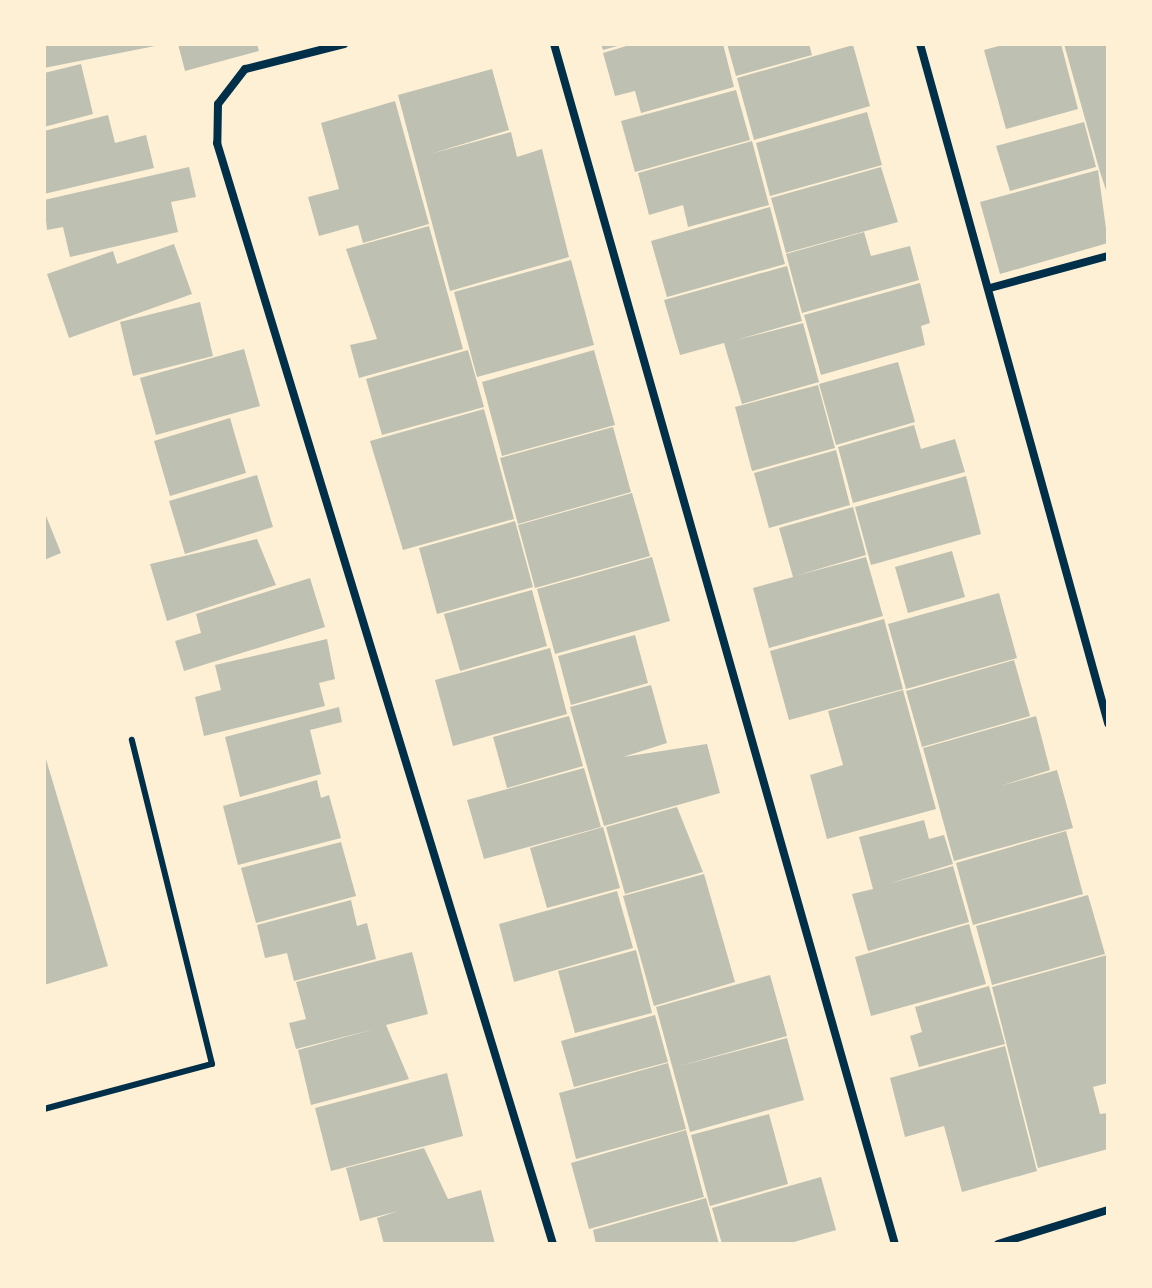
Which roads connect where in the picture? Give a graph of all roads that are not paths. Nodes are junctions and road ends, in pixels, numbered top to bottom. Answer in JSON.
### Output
{"nodes":[{"id":1,"x":344,"y":44,"type":"edge"},
{"id":2,"x":554,"y":44,"type":"edge"},
{"id":3,"x":920,"y":44,"type":"edge"},
{"id":4,"x":1108,"y":256,"type":"edge"},
{"id":5,"x":990,"y":288,"type":"junction"},
{"id":6,"x":1108,"y":723,"type":"edge"},
{"id":7,"x":132,"y":740,"type":"dead end"},
{"id":8,"x":44,"y":1109,"type":"edge"},
{"id":9,"x":1108,"y":1210,"type":"edge"},
{"id":10,"x":553,"y":1244,"type":"edge"},
{"id":11,"x":895,"y":1244,"type":"edge"},
{"id":12,"x":998,"y":1244,"type":"edge"}],
"edges":[{"from":1,"to":10,"type":"street"},
{"from":2,"to":11,"type":"street"},
{"from":3,"to":5,"type":"street"},
{"from":4,"to":5,"type":"street"},
{"from":5,"to":6,"type":"street"},
{"from":7,"to":8,"type":"lane"},
{"from":9,"to":12,"type":"street"}]}
